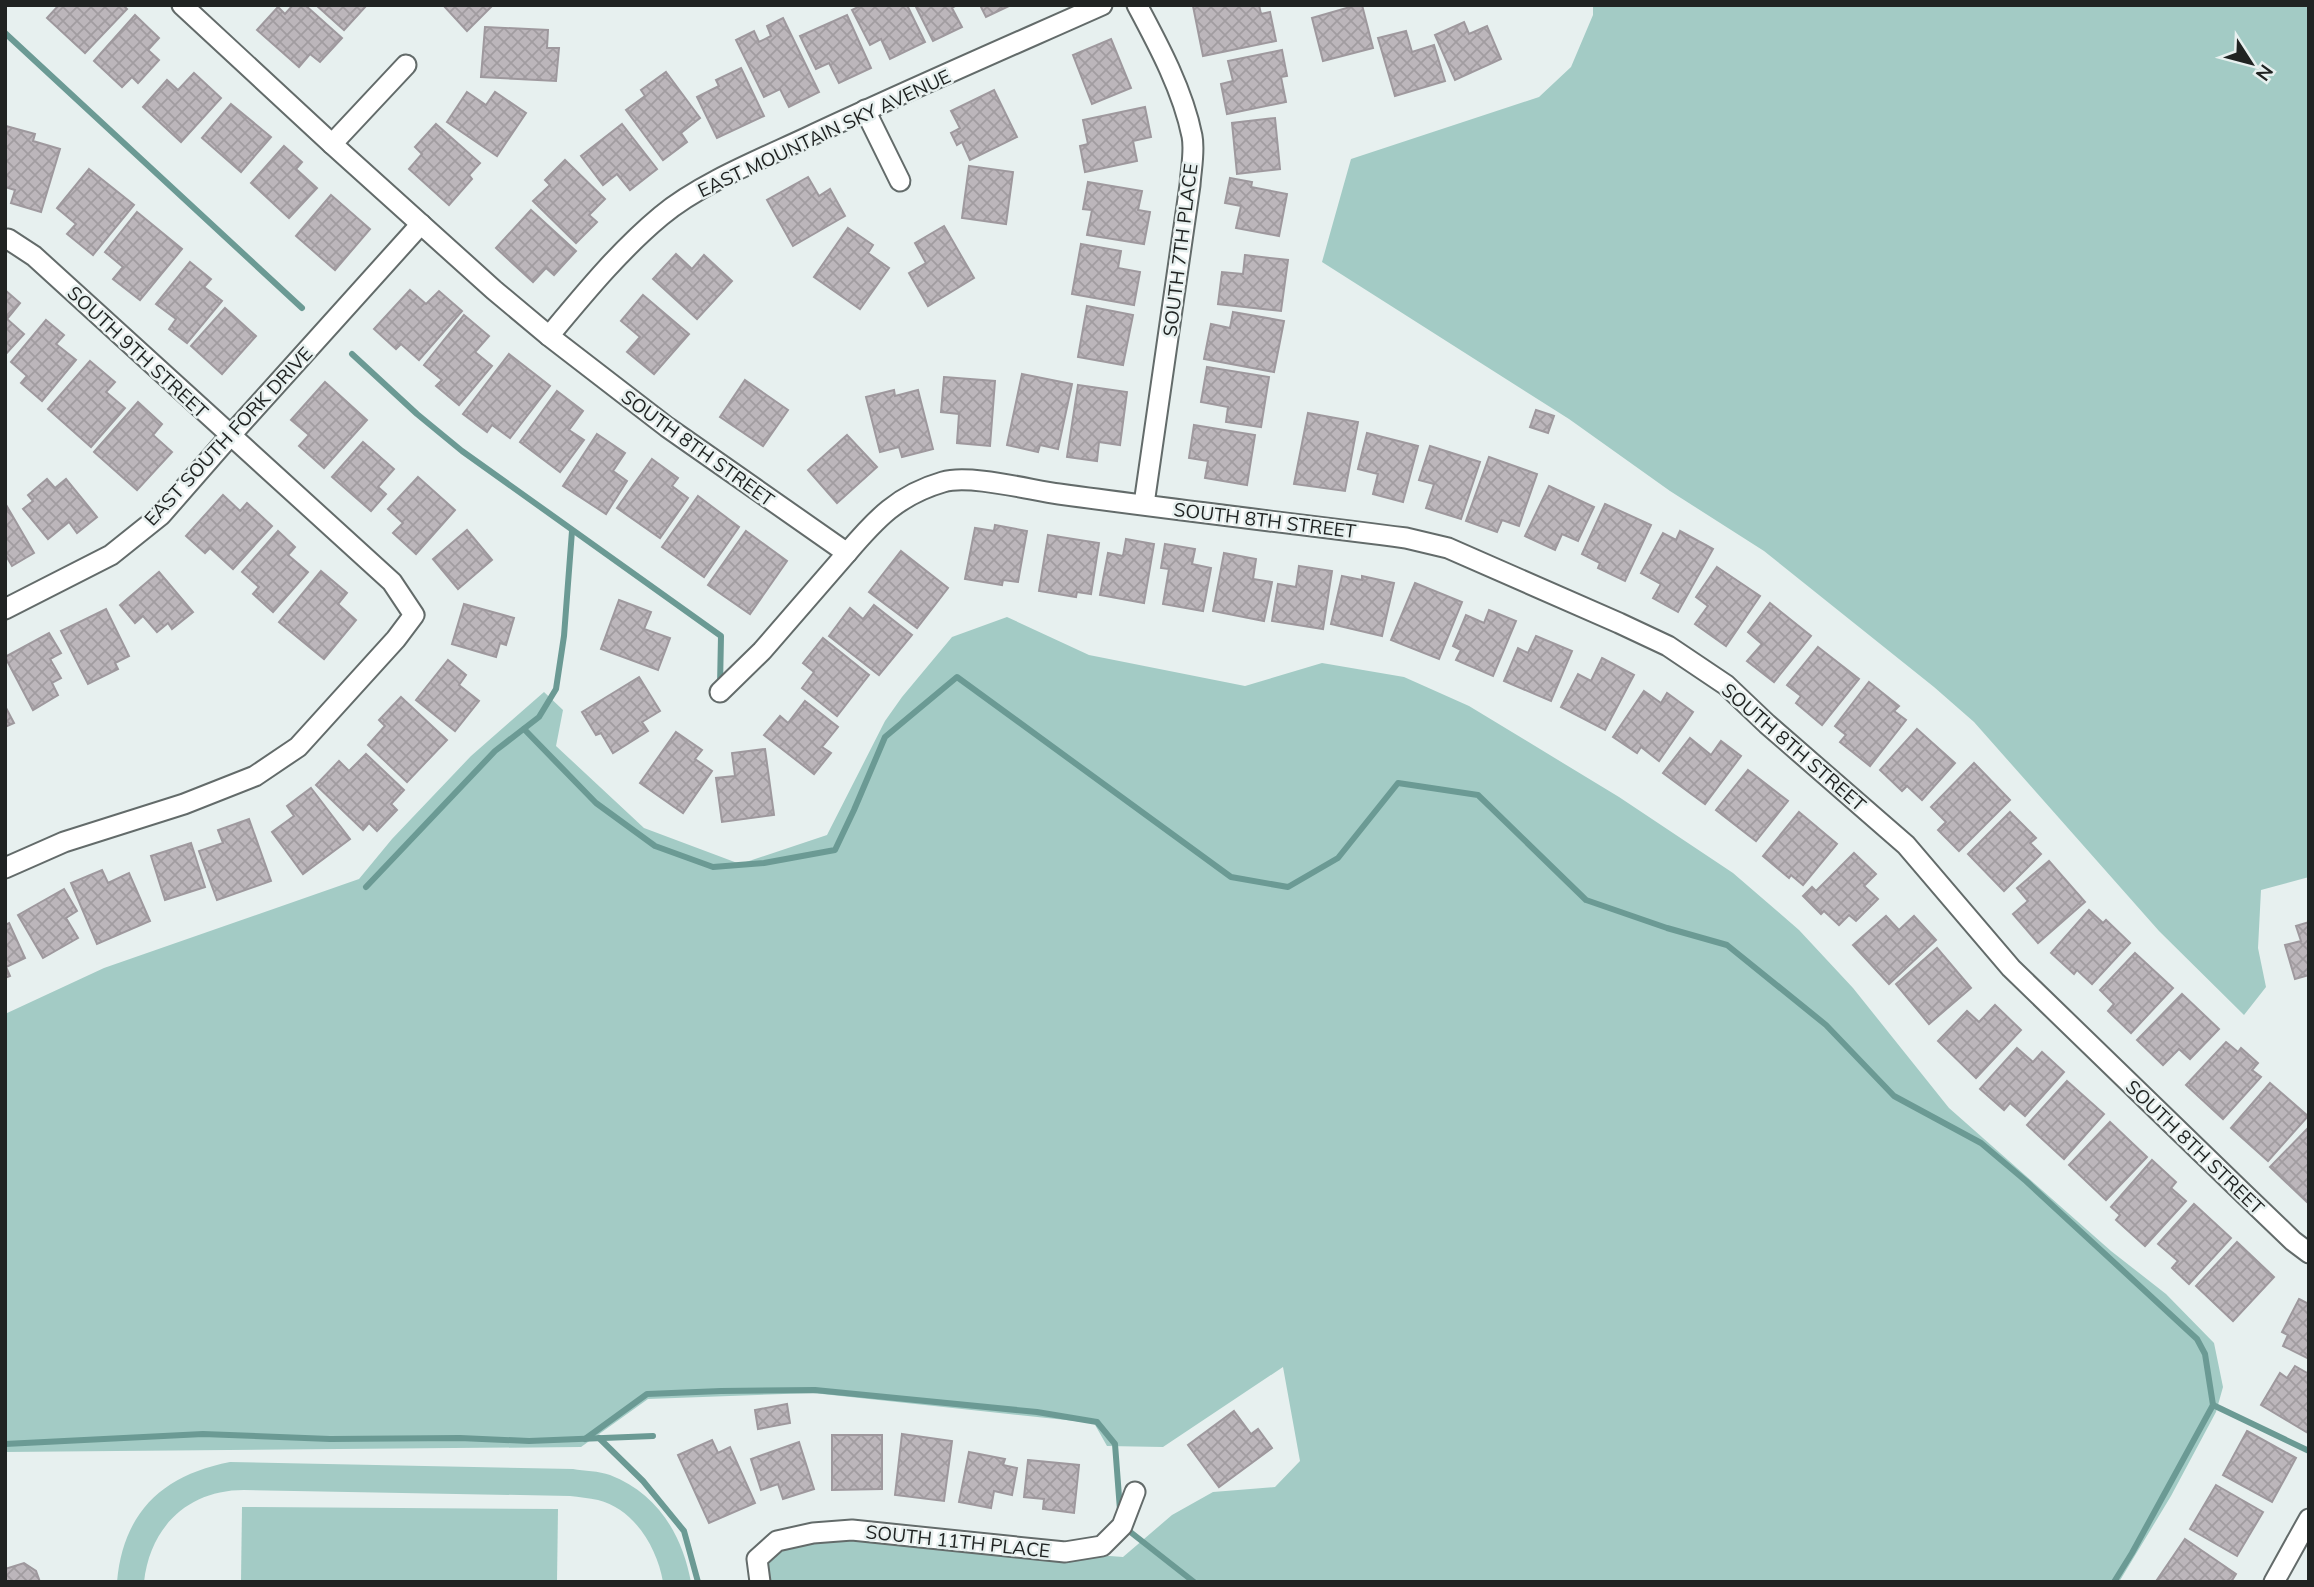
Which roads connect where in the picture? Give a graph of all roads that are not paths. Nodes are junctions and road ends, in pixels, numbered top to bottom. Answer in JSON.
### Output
{"nodes":[{"id":1,"x":182,"y":5,"type":"edge"},
{"id":2,"x":1102,"y":5,"type":"edge"},
{"id":3,"x":1137,"y":5,"type":"edge"},
{"id":4,"x":406,"y":65,"type":"dead end"},
{"id":5,"x":865,"y":110,"type":"junction"},
{"id":6,"x":332,"y":144,"type":"junction"},
{"id":7,"x":900,"y":181,"type":"dead end"},
{"id":8,"x":421,"y":225,"type":"junction"},
{"id":9,"x":7,"y":240,"type":"edge"},
{"id":10,"x":549,"y":336,"type":"junction"},
{"id":11,"x":230,"y":436,"type":"junction"},
{"id":12,"x":1144,"y":504,"type":"junction"},
{"id":13,"x":847,"y":553,"type":"junction"},
{"id":14,"x":5,"y":609,"type":"edge"},
{"id":15,"x":720,"y":692,"type":"dead end"},
{"id":16,"x":5,"y":868,"type":"edge"},
{"id":17,"x":2309,"y":1253,"type":"edge"},
{"id":18,"x":1135,"y":1492,"type":"dead end"},
{"id":19,"x":2309,"y":1520,"type":"edge"},
{"id":20,"x":761,"y":1582,"type":"edge"},
{"id":21,"x":2274,"y":1582,"type":"edge"}],
"edges":[{"from":1,"to":6,"type":"street","name":"SOUTH 8TH STREET"},
{"from":2,"to":5,"type":"street","name":"EAST MOUNTAIN SKY AVENUE"},
{"from":3,"to":12,"type":"street","name":"SOUTH 7TH PLACE"},
{"from":4,"to":6,"type":"street"},
{"from":5,"to":7,"type":"street"},
{"from":5,"to":10,"type":"street","name":"EAST MOUNTAIN SKY AVENUE"},
{"from":6,"to":8,"type":"street","name":"SOUTH 8TH STREET"},
{"from":8,"to":10,"type":"street","name":"SOUTH 8TH STREET"},
{"from":8,"to":11,"type":"street","name":"EAST SOUTH FORK DRIVE"},
{"from":9,"to":11,"type":"street","name":"SOUTH 9TH STREET"},
{"from":10,"to":13,"type":"street","name":"SOUTH 8TH STREET"},
{"from":11,"to":14,"type":"street","name":"EAST SOUTH FORK DRIVE"},
{"from":11,"to":16,"type":"street","name":"SOUTH 9TH STREET"},
{"from":12,"to":13,"type":"street","name":"SOUTH 8TH STREET"},
{"from":12,"to":17,"type":"street","name":"SOUTH 8TH STREET"},
{"from":13,"to":15,"type":"street"},
{"from":18,"to":20,"type":"street","name":"SOUTH 11TH PLACE"},
{"from":19,"to":21,"type":"street"}]}
